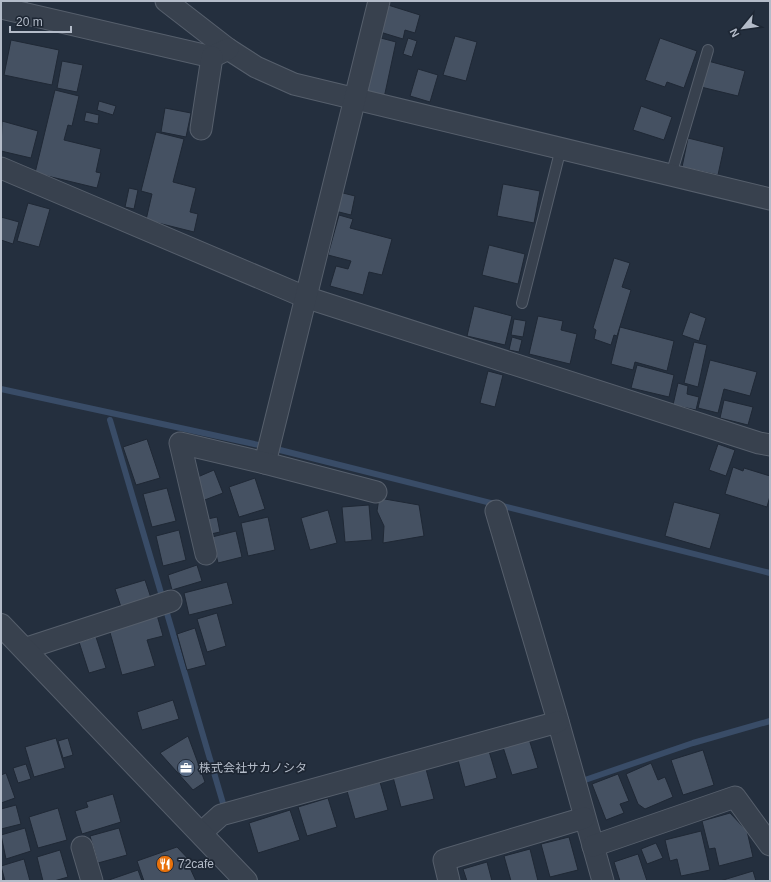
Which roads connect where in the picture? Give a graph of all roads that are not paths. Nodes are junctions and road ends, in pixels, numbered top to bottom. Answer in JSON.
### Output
{"nodes":[{"id":1,"x":166,"y":1,"type":"edge"},
{"id":2,"x":379,"y":1,"type":"edge"},
{"id":3,"x":1,"y":8,"type":"edge"},
{"id":4,"x":708,"y":50,"type":"dead end"},
{"id":5,"x":220,"y":53,"type":"junction"},
{"id":6,"x":356,"y":99,"type":"junction"},
{"id":7,"x":201,"y":129,"type":"dead end"},
{"id":8,"x":561,"y":148,"type":"junction"},
{"id":9,"x":1,"y":168,"type":"edge"},
{"id":10,"x":671,"y":175,"type":"junction"},
{"id":11,"x":770,"y":199,"type":"edge"},
{"id":12,"x":307,"y":291,"type":"junction"},
{"id":13,"x":522,"y":303,"type":"dead end"},
{"id":14,"x":770,"y":445,"type":"edge"},
{"id":15,"x":265,"y":463,"type":"junction"},
{"id":16,"x":376,"y":492,"type":"dead end"},
{"id":17,"x":496,"y":511,"type":"dead end"},
{"id":18,"x":206,"y":554,"type":"dead end"},
{"id":19,"x":171,"y":601,"type":"dead end"},
{"id":20,"x":1,"y":625,"type":"edge"},
{"id":21,"x":24,"y":649,"type":"junction"},
{"id":22,"x":558,"y":722,"type":"junction"},
{"id":23,"x":584,"y":818,"type":"junction"},
{"id":24,"x":201,"y":833,"type":"junction"},
{"id":25,"x":770,"y":845,"type":"edge"},
{"id":26,"x":593,"y":846,"type":"junction"},
{"id":27,"x":82,"y":847,"type":"dead end"},
{"id":28,"x":92,"y":881,"type":"edge"},
{"id":29,"x":246,"y":881,"type":"edge"},
{"id":30,"x":449,"y":881,"type":"edge"},
{"id":31,"x":603,"y":881,"type":"edge"}],
"edges":[{"from":1,"to":5,"type":"street"},
{"from":2,"to":6,"type":"street"},
{"from":3,"to":5,"type":"street"},
{"from":4,"to":10,"type":"lane"},
{"from":5,"to":6,"type":"street"},
{"from":5,"to":7,"type":"street"},
{"from":6,"to":8,"type":"street"},
{"from":6,"to":12,"type":"street"},
{"from":8,"to":10,"type":"street"},
{"from":8,"to":13,"type":"lane"},
{"from":9,"to":12,"type":"street"},
{"from":10,"to":11,"type":"street"},
{"from":12,"to":14,"type":"street"},
{"from":12,"to":15,"type":"street"},
{"from":15,"to":16,"type":"street"},
{"from":15,"to":18,"type":"street"},
{"from":17,"to":22,"type":"street"},
{"from":19,"to":21,"type":"street"},
{"from":20,"to":21,"type":"street"},
{"from":21,"to":24,"type":"street"},
{"from":22,"to":23,"type":"street"},
{"from":22,"to":24,"type":"street"},
{"from":23,"to":26,"type":"street"},
{"from":23,"to":30,"type":"street"},
{"from":24,"to":29,"type":"street"},
{"from":25,"to":26,"type":"street"},
{"from":26,"to":31,"type":"street"},
{"from":27,"to":28,"type":"street"}]}
